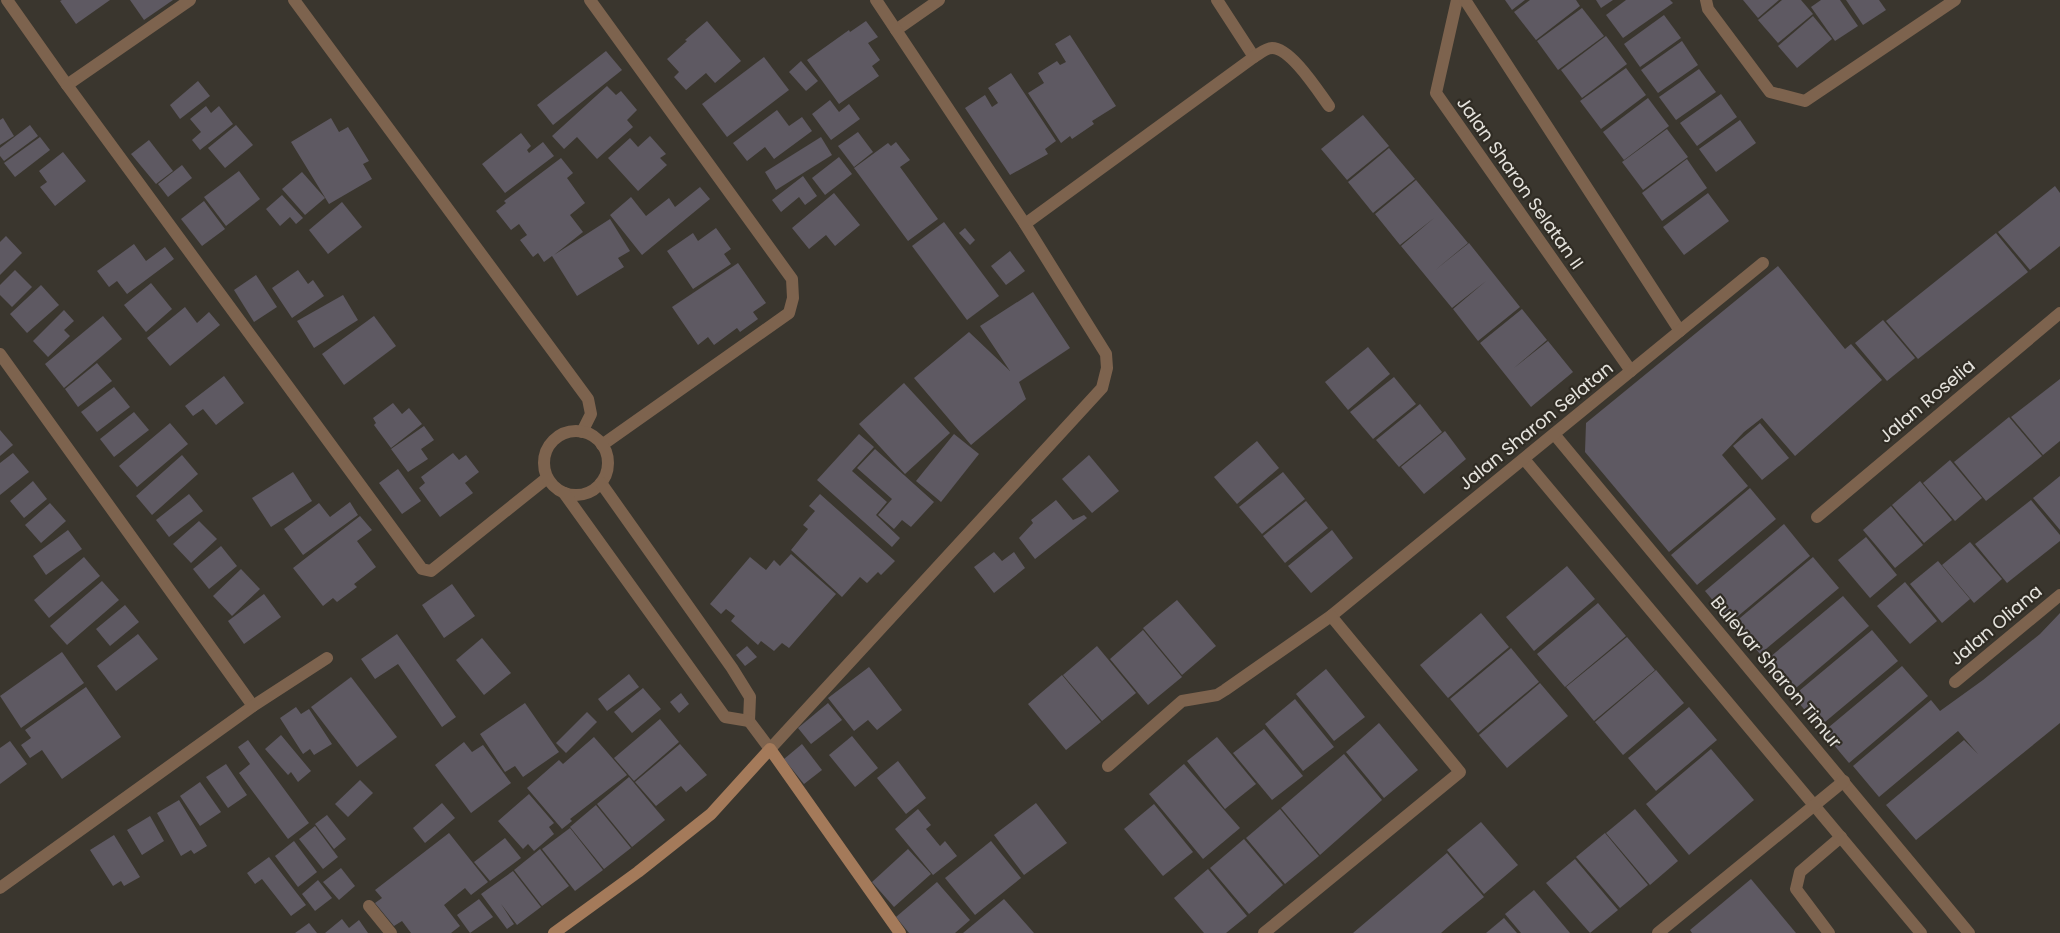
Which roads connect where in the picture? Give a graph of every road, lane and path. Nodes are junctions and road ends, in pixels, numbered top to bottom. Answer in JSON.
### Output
{"nodes":[{"id":1,"x":7,"y":0,"type":"edge"},
{"id":2,"x":190,"y":0,"type":"edge"},
{"id":3,"x":294,"y":0,"type":"edge"},
{"id":4,"x":590,"y":0,"type":"edge"},
{"id":5,"x":876,"y":0,"type":"edge"},
{"id":6,"x":939,"y":0,"type":"edge"},
{"id":7,"x":1217,"y":0,"type":"edge"},
{"id":8,"x":1457,"y":0,"type":"edge"},
{"id":9,"x":1465,"y":0,"type":"edge"},
{"id":10,"x":1706,"y":0,"type":"edge"},
{"id":11,"x":1955,"y":0,"type":"edge"},
{"id":12,"x":896,"y":30,"type":"junction"},
{"id":13,"x":1254,"y":56,"type":"junction"},
{"id":14,"x":67,"y":85,"type":"junction"},
{"id":15,"x":1329,"y":106,"type":"dead end"},
{"id":16,"x":1025,"y":224,"type":"junction"},
{"id":17,"x":1763,"y":263,"type":"dead end"},
{"id":18,"x":2060,"y":313,"type":"edge"},
{"id":19,"x":1680,"y":331,"type":"junction"},
{"id":20,"x":0,"y":354,"type":"edge"},
{"id":21,"x":1631,"y":371,"type":"junction"},
{"id":22,"x":582,"y":432,"type":"junction"},
{"id":23,"x":1554,"y":434,"type":"junction"},
{"id":24,"x":602,"y":445,"type":"junction"},
{"id":25,"x":1524,"y":458,"type":"junction"},
{"id":26,"x":548,"y":478,"type":"junction"},
{"id":27,"x":601,"y":483,"type":"junction"},
{"id":28,"x":564,"y":493,"type":"junction"},
{"id":29,"x":1816,"y":517,"type":"dead end"},
{"id":30,"x":2060,"y":595,"type":"edge"},
{"id":31,"x":1331,"y":616,"type":"junction"},
{"id":32,"x":327,"y":658,"type":"dead end"},
{"id":33,"x":1954,"y":682,"type":"dead end"},
{"id":34,"x":253,"y":706,"type":"junction"},
{"id":35,"x":749,"y":721,"type":"junction"},
{"id":36,"x":770,"y":749,"type":"junction"},
{"id":37,"x":1108,"y":766,"type":"dead end"},
{"id":38,"x":1844,"y":781,"type":"junction"},
{"id":39,"x":1815,"y":805,"type":"junction"},
{"id":40,"x":1841,"y":837,"type":"junction"},
{"id":41,"x":0,"y":888,"type":"edge"},
{"id":42,"x":369,"y":906,"type":"dead end"},
{"id":43,"x":391,"y":933,"type":"edge"},
{"id":44,"x":554,"y":933,"type":"edge"},
{"id":45,"x":900,"y":933,"type":"edge"},
{"id":46,"x":1264,"y":933,"type":"edge"},
{"id":47,"x":1658,"y":933,"type":"edge"},
{"id":48,"x":1829,"y":933,"type":"edge"},
{"id":49,"x":1921,"y":933,"type":"edge"},
{"id":50,"x":1969,"y":933,"type":"edge"}],
"edges":[{"from":1,"to":14,"type":"street"},
{"from":2,"to":14,"type":"street"},
{"from":3,"to":22,"type":"street"},
{"from":4,"to":24,"type":"street"},
{"from":5,"to":12,"type":"street"},
{"from":6,"to":12,"type":"street"},
{"from":7,"to":13,"type":"street"},
{"from":8,"to":21,"type":"street","name":"Jalan Sharon Selatan II"},
{"from":9,"to":19,"type":"street"},
{"from":10,"to":11,"type":"street"},
{"from":12,"to":16,"type":"street"},
{"from":13,"to":15,"type":"street"},
{"from":13,"to":16,"type":"street"},
{"from":14,"to":26,"type":"street"},
{"from":16,"to":36,"type":"street"},
{"from":17,"to":19,"type":"street","name":"Jalan Sharon Selatan"},
{"from":18,"to":29,"type":"street","name":"Jalan Roselia"},
{"from":19,"to":21,"type":"street","name":"Jalan Sharon Selatan"},
{"from":20,"to":34,"type":"street"},
{"from":21,"to":23,"type":"street","name":"Jalan Sharon Selatan"},
{"from":22,"to":24,"type":"street"},
{"from":22,"to":26,"type":"street"},
{"from":23,"to":25,"type":"street","name":"Jalan Sharon Selatan"},
{"from":23,"to":38,"type":"street","name":"Bulevar Sharon Timur"},
{"from":24,"to":27,"type":"street"},
{"from":25,"to":31,"type":"street","name":"Jalan Sharon Selatan"},
{"from":25,"to":39,"type":"street"},
{"from":26,"to":28,"type":"street"},
{"from":27,"to":28,"type":"street"},
{"from":27,"to":35,"type":"street"},
{"from":28,"to":35,"type":"street"},
{"from":30,"to":33,"type":"street","name":"Jalan Oliana"},
{"from":31,"to":37,"type":"street"},
{"from":31,"to":46,"type":"street"},
{"from":32,"to":34,"type":"street"},
{"from":34,"to":41,"type":"street"},
{"from":35,"to":36,"type":"street"},
{"from":36,"to":44,"type":"street"},
{"from":36,"to":45,"type":"street"},
{"from":38,"to":39,"type":"street"},
{"from":38,"to":50,"type":"street","name":"Bulevar Sharon Timur"},
{"from":39,"to":40,"type":"street"},
{"from":39,"to":47,"type":"street"},
{"from":40,"to":48,"type":"street"},
{"from":40,"to":49,"type":"street"},
{"from":42,"to":43,"type":"street"}]}
